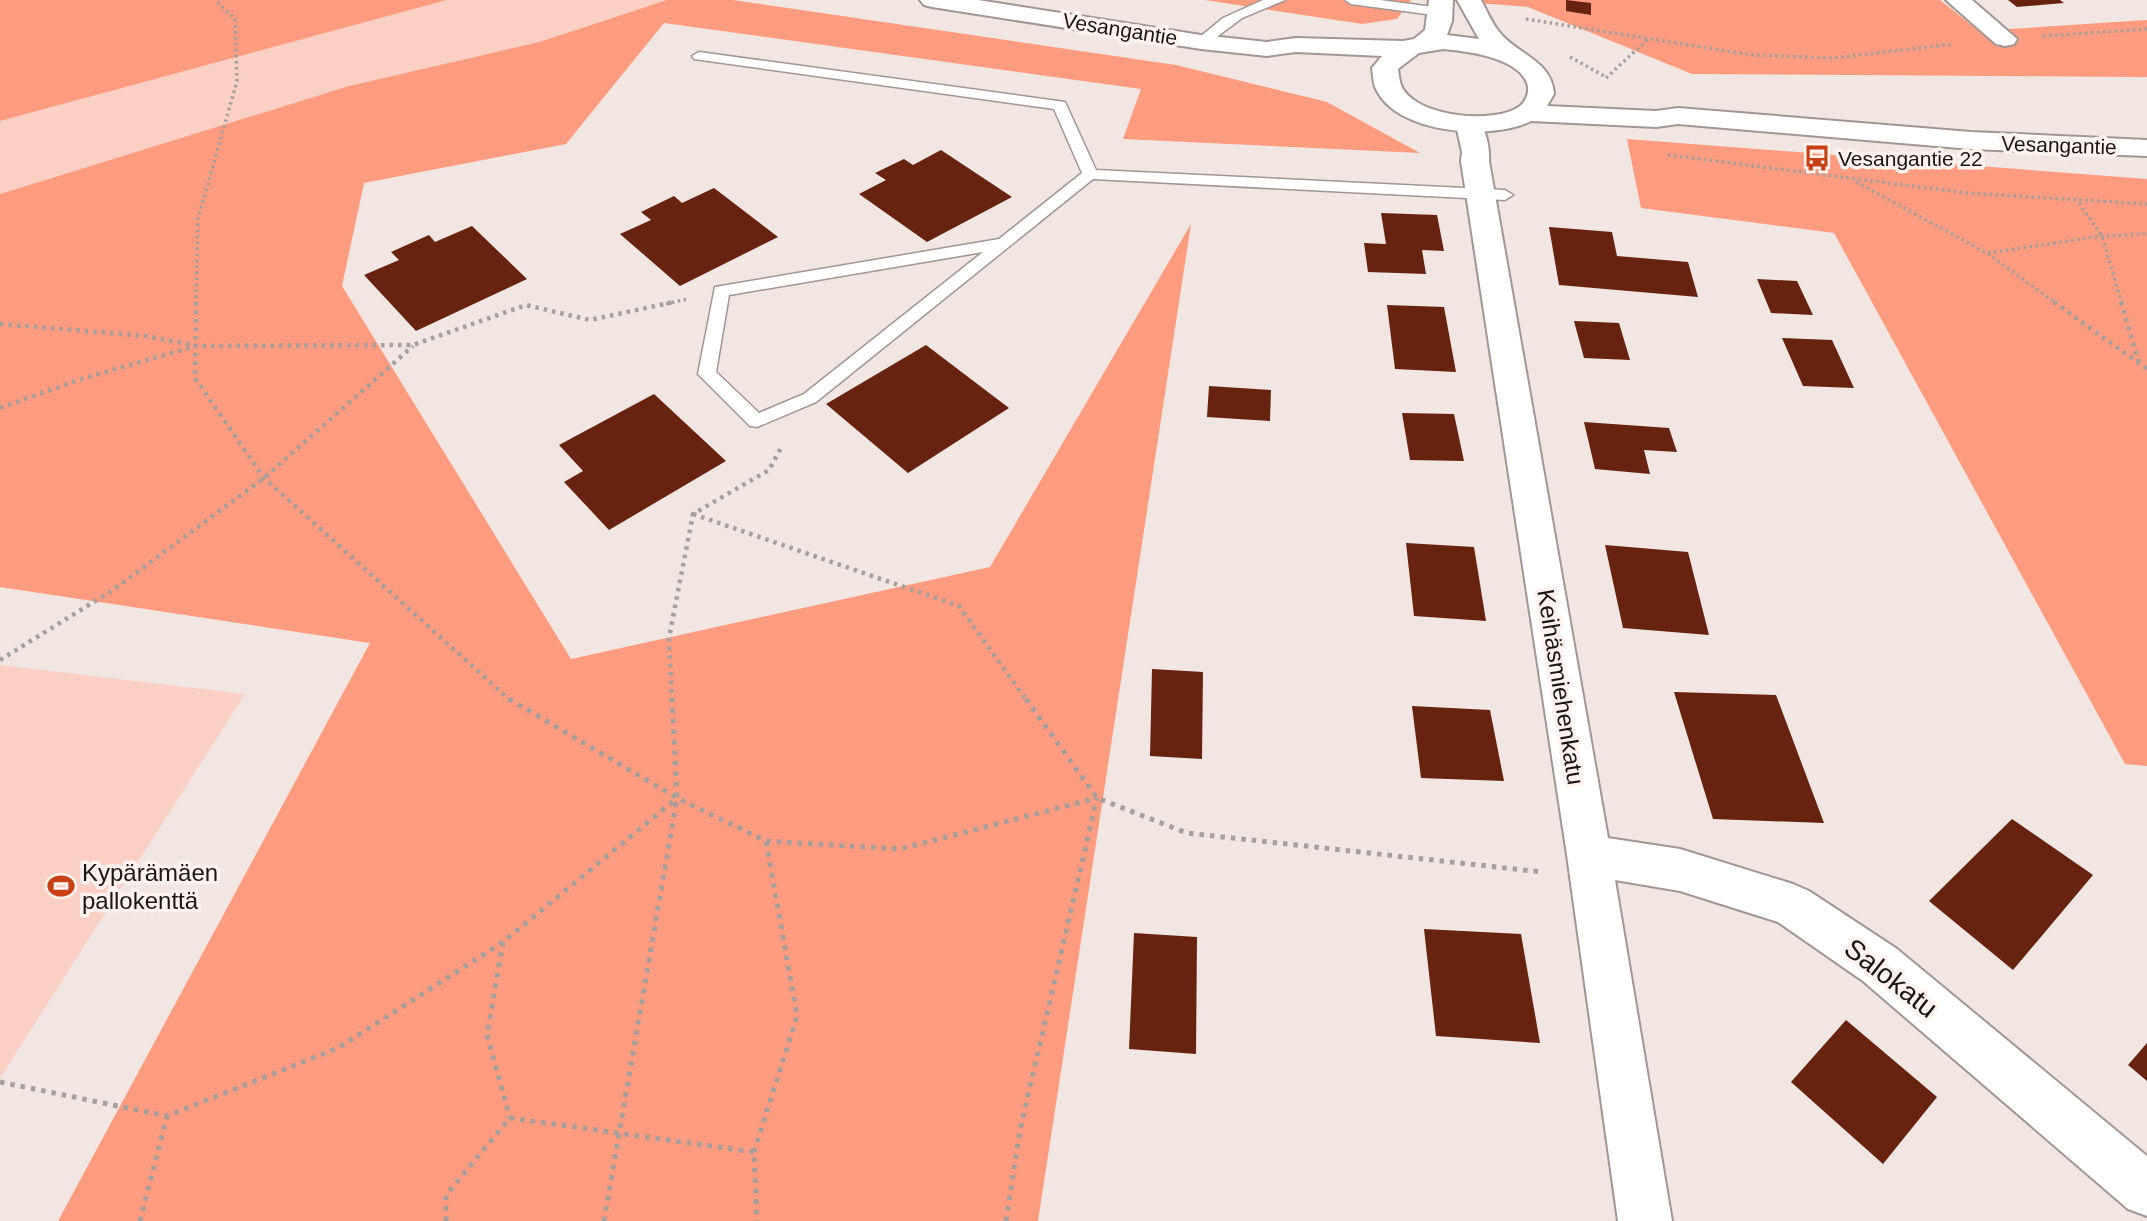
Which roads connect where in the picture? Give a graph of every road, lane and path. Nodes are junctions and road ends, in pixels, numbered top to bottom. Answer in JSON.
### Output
{"nodes":[{"id":1,"x":215,"y":0,"type":"edge"},
{"id":2,"x":932,"y":0,"type":"edge"},
{"id":3,"x":1279,"y":0,"type":"edge"},
{"id":4,"x":1350,"y":0,"type":"edge"},
{"id":5,"x":1469,"y":0,"type":"edge"},
{"id":6,"x":1958,"y":0,"type":"edge"},
{"id":7,"x":1441,"y":6,"type":"edge"},
{"id":8,"x":1513,"y":17,"type":"dead end"},
{"id":9,"x":2147,"y":29,"type":"edge"},
{"id":10,"x":2006,"y":38,"type":"junction"},
{"id":11,"x":1649,"y":39,"type":"junction"},
{"id":12,"x":1201,"y":41,"type":"junction"},
{"id":13,"x":1414,"y":47,"type":"junction"},
{"id":14,"x":1267,"y":49,"type":"junction"},
{"id":15,"x":699,"y":56,"type":"dead end"},
{"id":16,"x":1510,"y":56,"type":"junction"},
{"id":17,"x":1606,"y":76,"type":"dead end"},
{"id":18,"x":1540,"y":82,"type":"junction"},
{"id":19,"x":1385,"y":84,"type":"junction"},
{"id":20,"x":1527,"y":113,"type":"junction"},
{"id":21,"x":1678,"y":116,"type":"junction"},
{"id":22,"x":1473,"y":139,"type":"junction"},
{"id":23,"x":2147,"y":148,"type":"edge"},
{"id":24,"x":1663,"y":155,"type":"dead end"},
{"id":25,"x":1090,"y":174,"type":"junction"},
{"id":26,"x":1852,"y":180,"type":"junction"},
{"id":27,"x":1493,"y":194,"type":"junction"},
{"id":28,"x":2078,"y":202,"type":"junction"},
{"id":29,"x":2147,"y":204,"type":"edge"},
{"id":30,"x":2147,"y":234,"type":"edge"},
{"id":31,"x":2102,"y":236,"type":"junction"},
{"id":32,"x":1004,"y":243,"type":"junction"},
{"id":33,"x":1987,"y":253,"type":"junction"},
{"id":34,"x":721,"y":292,"type":"junction"},
{"id":35,"x":0,"y":324,"type":"edge"},
{"id":36,"x":413,"y":345,"type":"junction"},
{"id":37,"x":197,"y":346,"type":"junction"},
{"id":38,"x":2140,"y":365,"type":"junction"},
{"id":39,"x":2147,"y":369,"type":"edge"},
{"id":40,"x":810,"y":398,"type":"junction"},
{"id":41,"x":0,"y":408,"type":"edge"},
{"id":42,"x":264,"y":478,"type":"junction"},
{"id":43,"x":693,"y":514,"type":"junction"},
{"id":44,"x":0,"y":660,"type":"edge"},
{"id":45,"x":677,"y":798,"type":"junction"},
{"id":46,"x":1097,"y":798,"type":"junction"},
{"id":47,"x":766,"y":841,"type":"junction"},
{"id":48,"x":1590,"y":866,"type":"junction"},
{"id":49,"x":503,"y":942,"type":"junction"},
{"id":50,"x":0,"y":1082,"type":"edge"},
{"id":51,"x":167,"y":1116,"type":"junction"},
{"id":52,"x":510,"y":1118,"type":"junction"},
{"id":53,"x":620,"y":1132,"type":"junction"},
{"id":54,"x":754,"y":1152,"type":"junction"},
{"id":55,"x":2147,"y":1190,"type":"edge"},
{"id":56,"x":140,"y":1221,"type":"edge"},
{"id":57,"x":446,"y":1221,"type":"edge"},
{"id":58,"x":604,"y":1221,"type":"edge"},
{"id":59,"x":757,"y":1221,"type":"edge"},
{"id":60,"x":1006,"y":1221,"type":"edge"},
{"id":61,"x":1645,"y":1221,"type":"edge"}],
"edges":[{"from":1,"to":37,"type":"path"},
{"from":2,"to":12,"type":"street","name":"Vesangantie"},
{"from":3,"to":12,"type":"lane"},
{"from":4,"to":7,"type":"lane"},
{"from":5,"to":16,"type":"street"},
{"from":6,"to":10,"type":"street"},
{"from":7,"to":13,"type":"street"},
{"from":8,"to":11,"type":"path"},
{"from":9,"to":10,"type":"path"},
{"from":10,"to":11,"type":"path"},
{"from":11,"to":17,"type":"path"},
{"from":12,"to":14,"type":"street","name":"Vesangantie"},
{"from":13,"to":14,"type":"street","name":"Vesangantie"},
{"from":13,"to":16,"type":"street","name":"Vesangantie"},
{"from":13,"to":19,"type":"street"},
{"from":14,"to":19,"type":"street","name":"Vesangantie"},
{"from":15,"to":25,"type":"lane"},
{"from":16,"to":18,"type":"street"},
{"from":18,"to":20,"type":"street"},
{"from":18,"to":21,"type":"street","name":"Vesangantie"},
{"from":19,"to":22,"type":"street","name":"Vesangantie"},
{"from":20,"to":21,"type":"street","name":"Vesangantie"},
{"from":20,"to":22,"type":"street","name":"Vesangantie"},
{"from":21,"to":23,"type":"street","name":"Vesangantie"},
{"from":22,"to":27,"type":"street","name":"Keihäsmiehenkatu"},
{"from":24,"to":26,"type":"path"},
{"from":25,"to":27,"type":"lane"},
{"from":25,"to":32,"type":"lane"},
{"from":26,"to":28,"type":"path"},
{"from":26,"to":33,"type":"path"},
{"from":27,"to":48,"type":"street","name":"Keihäsmiehenkatu"},
{"from":28,"to":29,"type":"path"},
{"from":28,"to":31,"type":"path"},
{"from":30,"to":31,"type":"path"},
{"from":31,"to":33,"type":"path"},
{"from":31,"to":38,"type":"path"},
{"from":32,"to":34,"type":"lane"},
{"from":32,"to":40,"type":"lane"},
{"from":33,"to":38,"type":"path"},
{"from":34,"to":36,"type":"path"},
{"from":34,"to":40,"type":"lane"},
{"from":35,"to":37,"type":"path"},
{"from":36,"to":37,"type":"path"},
{"from":36,"to":42,"type":"path"},
{"from":37,"to":41,"type":"path"},
{"from":37,"to":42,"type":"path"},
{"from":38,"to":39,"type":"path"},
{"from":40,"to":43,"type":"path"},
{"from":42,"to":44,"type":"path"},
{"from":42,"to":45,"type":"path"},
{"from":43,"to":45,"type":"path"},
{"from":43,"to":46,"type":"path"},
{"from":45,"to":47,"type":"path"},
{"from":45,"to":49,"type":"path"},
{"from":45,"to":53,"type":"path"},
{"from":46,"to":47,"type":"path"},
{"from":46,"to":48,"type":"path"},
{"from":46,"to":60,"type":"path"},
{"from":47,"to":54,"type":"path"},
{"from":48,"to":55,"type":"street","name":"Salokatu"},
{"from":48,"to":61,"type":"street","name":"Keihäsmiehenkatu"},
{"from":49,"to":51,"type":"path"},
{"from":49,"to":52,"type":"path"},
{"from":50,"to":51,"type":"path"},
{"from":51,"to":56,"type":"path"},
{"from":52,"to":53,"type":"path"},
{"from":52,"to":57,"type":"path"},
{"from":53,"to":54,"type":"path"},
{"from":53,"to":58,"type":"path"},
{"from":54,"to":59,"type":"path"}]}
